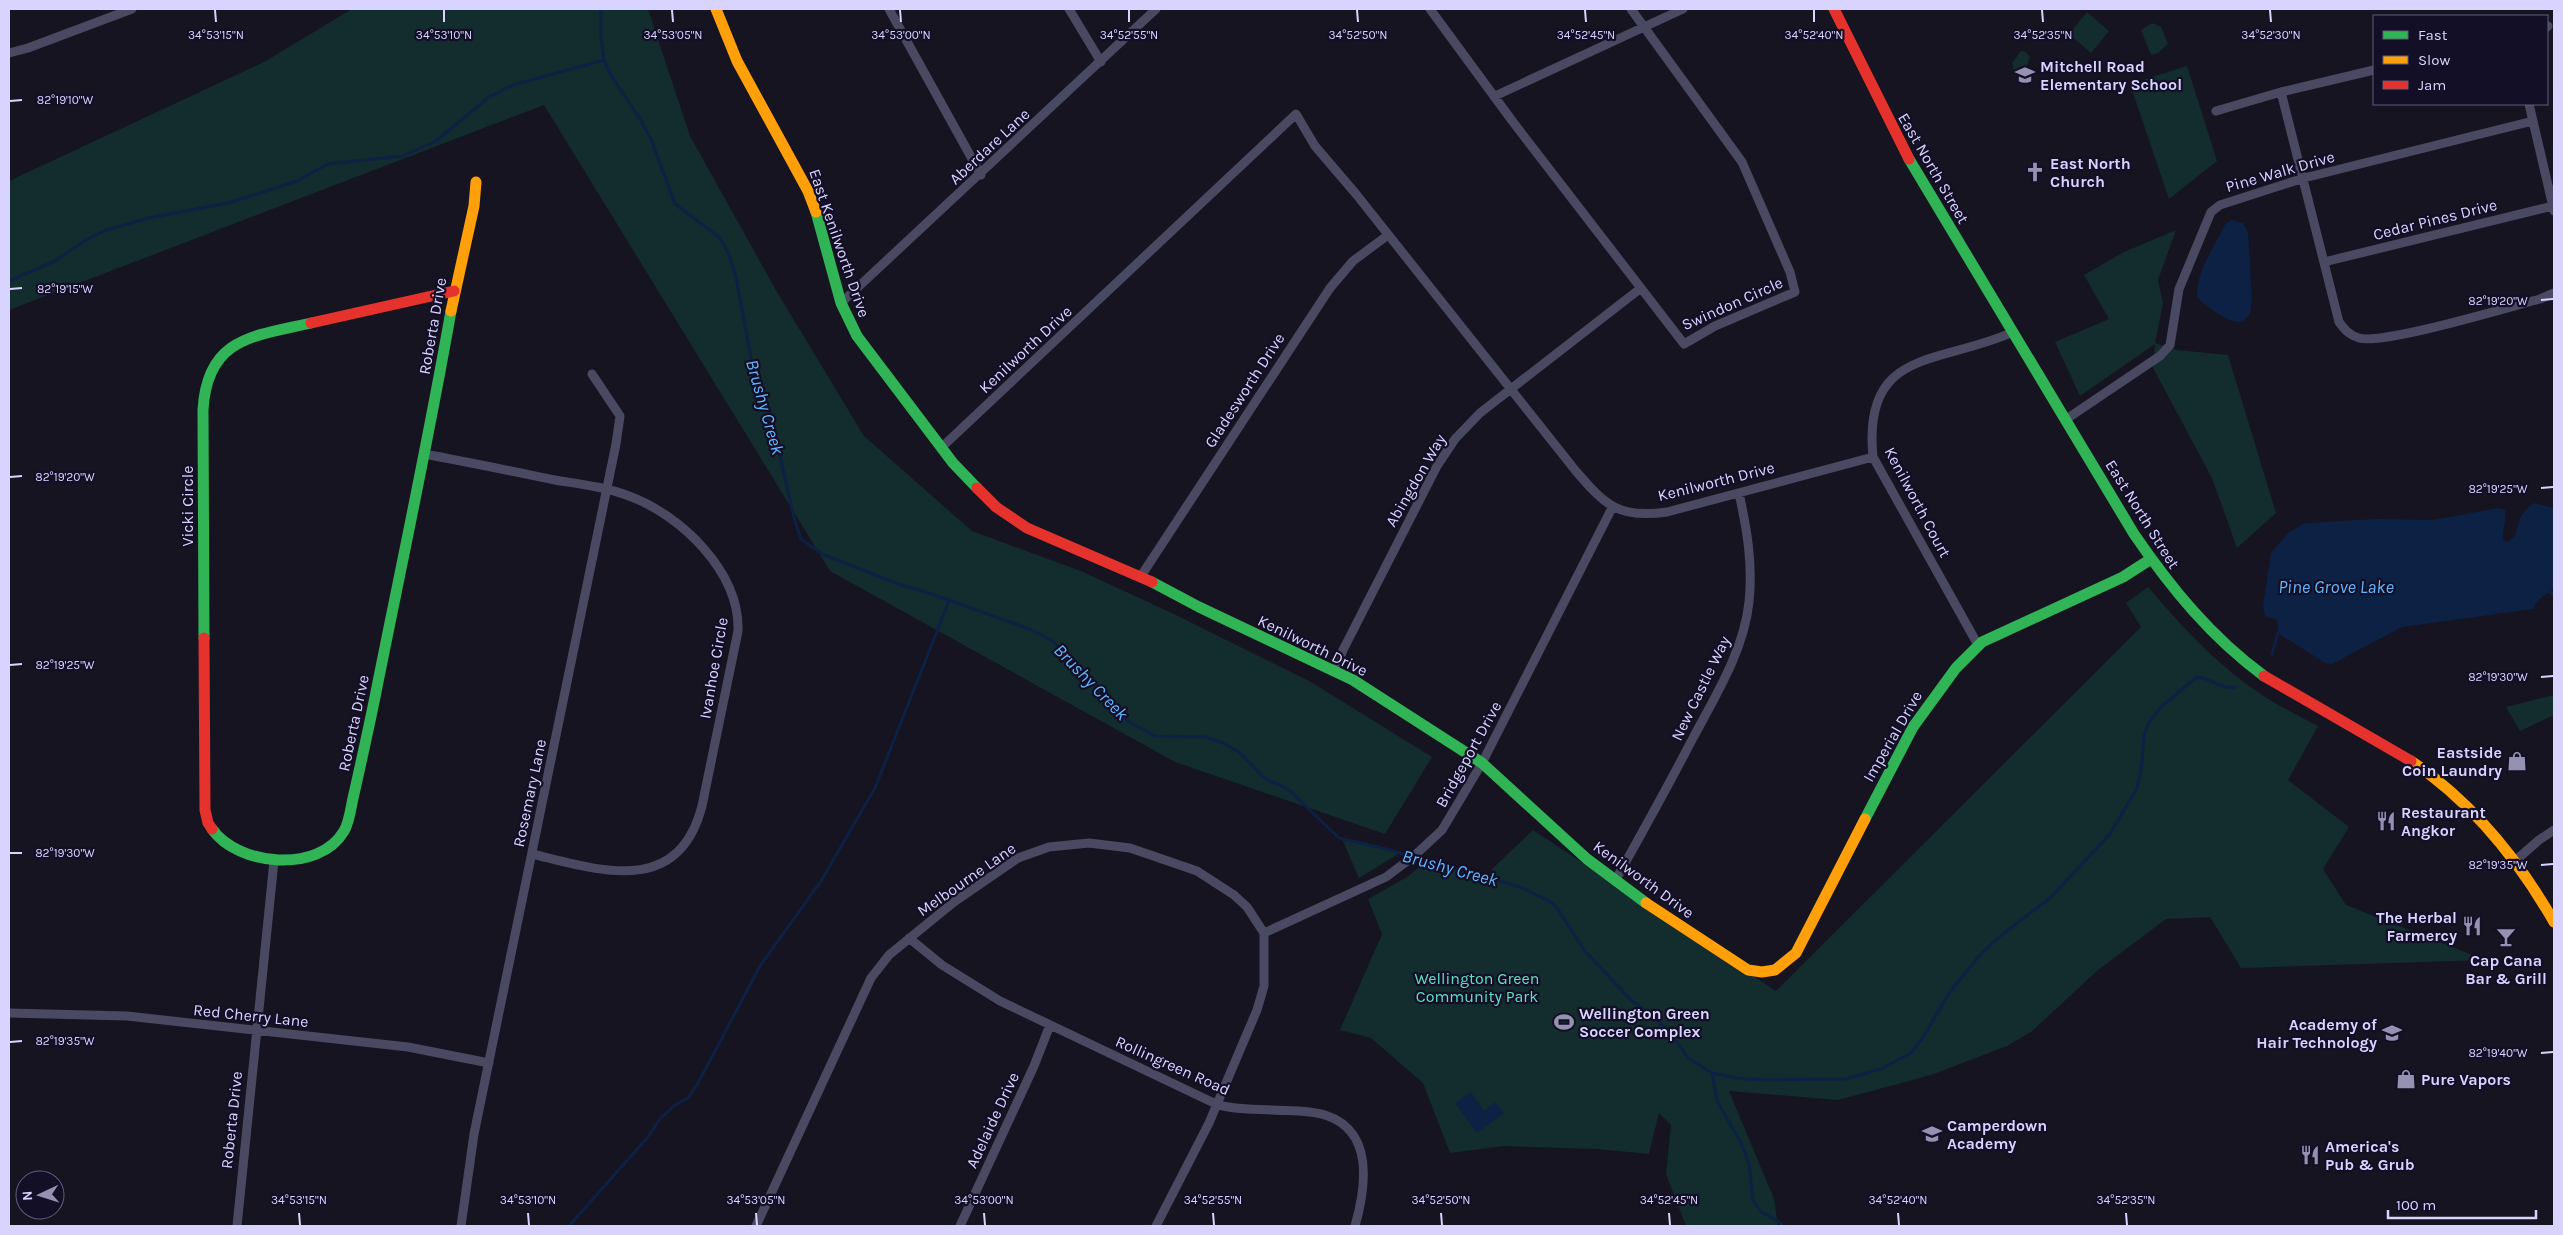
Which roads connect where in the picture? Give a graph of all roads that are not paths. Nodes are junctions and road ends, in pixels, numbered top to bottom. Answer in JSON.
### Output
{"nodes":[{"id":1,"x":132,"y":9,"type":"edge"},
{"id":2,"x":716,"y":9,"type":"edge"},
{"id":3,"x":889,"y":9,"type":"edge"},
{"id":4,"x":1069,"y":9,"type":"edge"},
{"id":5,"x":1156,"y":9,"type":"edge"},
{"id":6,"x":1430,"y":9,"type":"edge"},
{"id":7,"x":1631,"y":9,"type":"edge"},
{"id":8,"x":1683,"y":9,"type":"edge"},
{"id":9,"x":1834,"y":9,"type":"edge"},
{"id":10,"x":1643,"y":27,"type":"junction"},
{"id":11,"x":9,"y":53,"type":"edge"},
{"id":12,"x":1100,"y":62,"type":"junction"},
{"id":13,"x":2373,"y":70,"type":"edge"},
{"id":14,"x":2281,"y":92,"type":"junction"},
{"id":15,"x":1495,"y":96,"type":"junction"},
{"id":16,"x":2529,"y":105,"type":"edge"},
{"id":17,"x":2216,"y":111,"type":"dead end"},
{"id":18,"x":2533,"y":121,"type":"junction"},
{"id":19,"x":980,"y":175,"type":"junction"},
{"id":20,"x":2304,"y":178,"type":"junction"},
{"id":21,"x":476,"y":182,"type":"dead end"},
{"id":22,"x":2554,"y":209,"type":"edge"},
{"id":23,"x":1388,"y":235,"type":"junction"},
{"id":24,"x":2324,"y":262,"type":"junction"},
{"id":25,"x":1641,"y":288,"type":"junction"},
{"id":26,"x":454,"y":291,"type":"junction"},
{"id":27,"x":2554,"y":293,"type":"edge"},
{"id":28,"x":841,"y":303,"type":"junction"},
{"id":29,"x":2013,"y":332,"type":"junction"},
{"id":30,"x":592,"y":374,"type":"dead end"},
{"id":31,"x":1511,"y":390,"type":"junction"},
{"id":32,"x":2065,"y":420,"type":"junction"},
{"id":33,"x":942,"y":448,"type":"junction"},
{"id":34,"x":424,"y":454,"type":"junction"},
{"id":35,"x":1873,"y":457,"type":"junction"},
{"id":36,"x":606,"y":491,"type":"junction"},
{"id":37,"x":1739,"y":493,"type":"junction"},
{"id":38,"x":1612,"y":508,"type":"junction"},
{"id":39,"x":2151,"y":559,"type":"junction"},
{"id":40,"x":1141,"y":576,"type":"junction"},
{"id":41,"x":1978,"y":645,"type":"junction"},
{"id":42,"x":1335,"y":670,"type":"junction"},
{"id":43,"x":1482,"y":763,"type":"junction"},
{"id":44,"x":2554,"y":830,"type":"edge"},
{"id":45,"x":532,"y":854,"type":"junction"},
{"id":46,"x":274,"y":861,"type":"junction"},
{"id":47,"x":2515,"y":861,"type":"junction"},
{"id":48,"x":1615,"y":880,"type":"junction"},
{"id":49,"x":2554,"y":922,"type":"edge"},
{"id":50,"x":1264,"y":933,"type":"junction"},
{"id":51,"x":909,"y":938,"type":"junction"},
{"id":52,"x":1782,"y":967,"type":"joint"},
{"id":53,"x":9,"y":1013,"type":"edge"},
{"id":54,"x":1050,"y":1025,"type":"junction"},
{"id":55,"x":257,"y":1031,"type":"junction"},
{"id":56,"x":489,"y":1063,"type":"junction"},
{"id":57,"x":1216,"y":1104,"type":"junction"},
{"id":58,"x":237,"y":1226,"type":"edge"},
{"id":59,"x":461,"y":1226,"type":"edge"},
{"id":60,"x":756,"y":1226,"type":"edge"},
{"id":61,"x":960,"y":1226,"type":"edge"},
{"id":62,"x":1156,"y":1226,"type":"edge"},
{"id":63,"x":1355,"y":1226,"type":"edge"}],
"edges":[{"from":1,"to":11,"type":"street"},
{"from":2,"to":28,"type":"street","name":"East Kenilworth Drive"},
{"from":3,"to":19,"type":"street"},
{"from":4,"to":12,"type":"street"},
{"from":5,"to":12,"type":"street","name":"Aberdare Lane"},
{"from":6,"to":15,"type":"street","name":"Swindon Circle"},
{"from":7,"to":10,"type":"street"},
{"from":8,"to":10,"type":"street"},
{"from":9,"to":29,"type":"street","name":"East North Street"},
{"from":10,"to":15,"type":"street"},
{"from":10,"to":25,"type":"street","name":"Swindon Circle"},
{"from":12,"to":19,"type":"street","name":"Aberdare Lane"},
{"from":13,"to":14,"type":"street"},
{"from":14,"to":17,"type":"street"},
{"from":14,"to":20,"type":"street"},
{"from":15,"to":25,"type":"street","name":"Swindon Circle"},
{"from":16,"to":18,"type":"street"},
{"from":18,"to":20,"type":"street","name":"Pine Walk Drive"},
{"from":18,"to":22,"type":"street"},
{"from":19,"to":28,"type":"street","name":"Aberdare Lane"},
{"from":20,"to":24,"type":"street"},
{"from":20,"to":32,"type":"street","name":"Pine Walk Drive"},
{"from":21,"to":26,"type":"street","name":"Roberta Drive"},
{"from":22,"to":24,"type":"street","name":"Cedar Pines Drive"},
{"from":23,"to":31,"type":"street","name":"Kenilworth Drive"},
{"from":23,"to":33,"type":"street","name":"Kenilworth Drive"},
{"from":23,"to":40,"type":"street","name":"Gladesworth Drive"},
{"from":24,"to":27,"type":"street"},
{"from":25,"to":31,"type":"street","name":"Abingdon Way"},
{"from":26,"to":34,"type":"street","name":"Roberta Drive"},
{"from":26,"to":46,"type":"street","name":"Vicki Circle"},
{"from":28,"to":33,"type":"street","name":"East Kenilworth Drive"},
{"from":29,"to":32,"type":"street","name":"East North Street"},
{"from":29,"to":35,"type":"street","name":"Kenilworth Court"},
{"from":30,"to":36,"type":"street","name":"Rosemary Lane"},
{"from":31,"to":38,"type":"street","name":"Kenilworth Drive"},
{"from":31,"to":42,"type":"street","name":"Abingdon Way"},
{"from":32,"to":39,"type":"street","name":"East North Street"},
{"from":33,"to":40,"type":"street","name":"Kenilworth Drive"},
{"from":34,"to":36,"type":"street","name":"Ivanhoe Circle"},
{"from":34,"to":46,"type":"street","name":"Roberta Drive"},
{"from":35,"to":37,"type":"street","name":"Kenilworth Drive"},
{"from":35,"to":41,"type":"street","name":"Kenilworth Court"},
{"from":36,"to":45,"type":"street","name":"Rosemary Lane"},
{"from":36,"to":45,"type":"street","name":"Ivanhoe Circle"},
{"from":37,"to":38,"type":"street","name":"Kenilworth Drive"},
{"from":37,"to":48,"type":"street","name":"New Castle Way"},
{"from":38,"to":43,"type":"street","name":"Bridgeport Drive"},
{"from":39,"to":41,"type":"street","name":"Imperial Drive"},
{"from":39,"to":47,"type":"street","name":"East North Street"},
{"from":40,"to":42,"type":"street","name":"Kenilworth Drive"},
{"from":41,"to":52,"type":"street","name":"Imperial Drive"},
{"from":42,"to":43,"type":"street","name":"Kenilworth Drive"},
{"from":43,"to":48,"type":"street","name":"Kenilworth Drive"},
{"from":43,"to":50,"type":"street","name":"Bridgeport Drive"},
{"from":44,"to":47,"type":"street"},
{"from":45,"to":56,"type":"street","name":"Rosemary Lane"},
{"from":46,"to":55,"type":"street","name":"Roberta Drive"},
{"from":47,"to":49,"type":"street","name":"East North Street"},
{"from":48,"to":52,"type":"street","name":"Kenilworth Drive"},
{"from":50,"to":51,"type":"street","name":"Melbourne Lane"},
{"from":50,"to":57,"type":"street"},
{"from":51,"to":54,"type":"street","name":"Rollingreen Road"},
{"from":51,"to":60,"type":"street","name":"Melbourne Lane"},
{"from":53,"to":55,"type":"street","name":"Red Cherry Lane"},
{"from":54,"to":57,"type":"street","name":"Rollingreen Road"},
{"from":54,"to":61,"type":"street","name":"Adelaide Drive"},
{"from":55,"to":56,"type":"street","name":"Red Cherry Lane"},
{"from":55,"to":58,"type":"street","name":"Roberta Drive"},
{"from":56,"to":59,"type":"street","name":"Rosemary Lane"},
{"from":57,"to":62,"type":"street"},
{"from":57,"to":63,"type":"street","name":"Rollingreen Road"}]}
